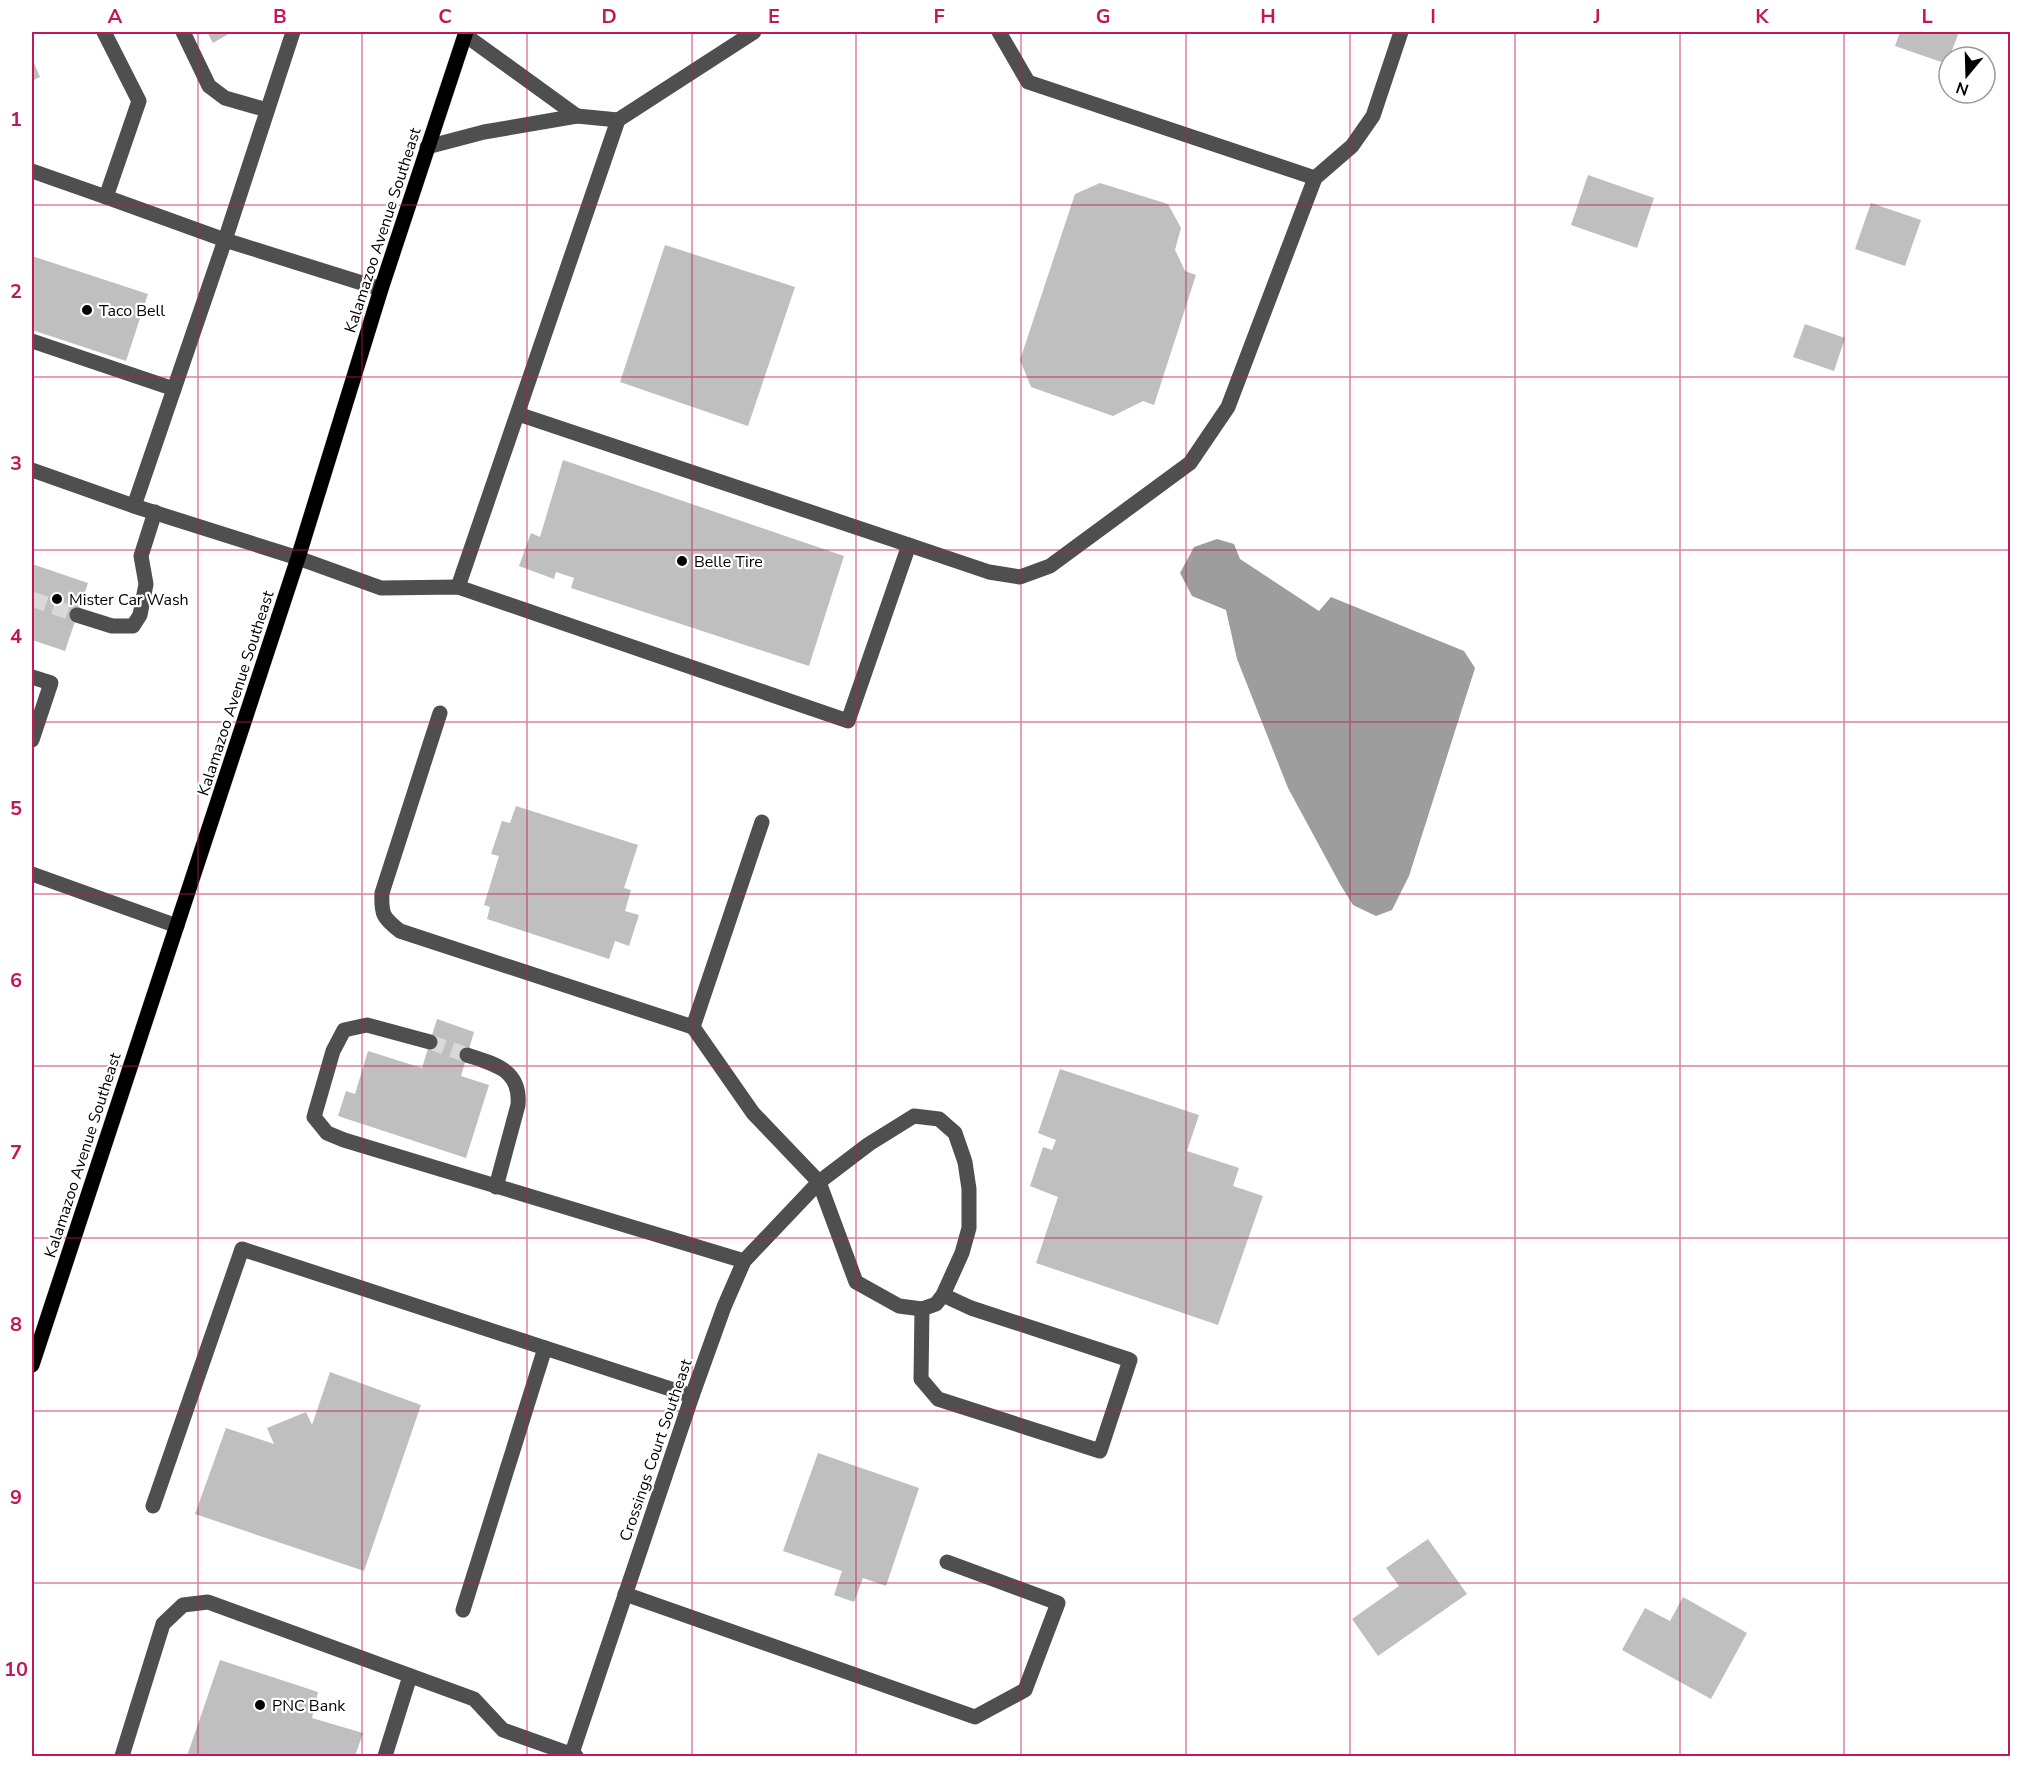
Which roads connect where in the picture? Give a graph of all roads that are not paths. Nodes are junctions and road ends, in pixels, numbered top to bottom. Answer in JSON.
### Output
{"nodes":[{"id":1,"x":104,"y":32,"type":"edge"},
{"id":2,"x":183,"y":32,"type":"edge"},
{"id":3,"x":293,"y":32,"type":"edge"},
{"id":4,"x":754,"y":32,"type":"edge"},
{"id":5,"x":999,"y":32,"type":"edge"},
{"id":6,"x":1401,"y":32,"type":"edge"},
{"id":7,"x":465,"y":33,"type":"edge"},
{"id":8,"x":267,"y":110,"type":"junction"},
{"id":9,"x":577,"y":116,"type":"junction"},
{"id":10,"x":618,"y":120,"type":"junction"},
{"id":11,"x":427,"y":147,"type":"junction"},
{"id":12,"x":32,"y":171,"type":"edge"},
{"id":13,"x":1315,"y":178,"type":"junction"},
{"id":14,"x":106,"y":197,"type":"junction"},
{"id":15,"x":225,"y":240,"type":"junction"},
{"id":16,"x":381,"y":289,"type":"junction"},
{"id":17,"x":32,"y":341,"type":"edge"},
{"id":18,"x":174,"y":389,"type":"junction"},
{"id":19,"x":518,"y":414,"type":"junction"},
{"id":20,"x":32,"y":471,"type":"edge"},
{"id":21,"x":134,"y":506,"type":"junction"},
{"id":22,"x":155,"y":512,"type":"junction"},
{"id":23,"x":909,"y":545,"type":"junction"},
{"id":24,"x":298,"y":558,"type":"junction"},
{"id":25,"x":458,"y":587,"type":"junction"},
{"id":26,"x":78,"y":615,"type":"tunnel mouth"},
{"id":27,"x":32,"y":677,"type":"edge"},
{"id":28,"x":440,"y":713,"type":"dead end"},
{"id":29,"x":32,"y":740,"type":"edge"},
{"id":30,"x":762,"y":822,"type":"dead end"},
{"id":31,"x":32,"y":874,"type":"edge"},
{"id":32,"x":177,"y":926,"type":"junction"},
{"id":33,"x":693,"y":1027,"type":"junction"},
{"id":34,"x":430,"y":1042,"type":"tunnel mouth"},
{"id":35,"x":467,"y":1055,"type":"tunnel mouth"},
{"id":36,"x":819,"y":1182,"type":"junction"},
{"id":37,"x":496,"y":1187,"type":"junction"},
{"id":38,"x":744,"y":1261,"type":"junction"},
{"id":39,"x":943,"y":1295,"type":"junction"},
{"id":40,"x":922,"y":1309,"type":"junction"},
{"id":41,"x":34,"y":1346,"type":"edge"},
{"id":42,"x":544,"y":1348,"type":"junction"},
{"id":43,"x":32,"y":1365,"type":"edge"},
{"id":44,"x":692,"y":1396,"type":"junction"},
{"id":45,"x":153,"y":1506,"type":"dead end"},
{"id":46,"x":947,"y":1562,"type":"dead end"},
{"id":47,"x":625,"y":1594,"type":"junction"},
{"id":48,"x":463,"y":1610,"type":"dead end"},
{"id":49,"x":410,"y":1676,"type":"junction"},
{"id":50,"x":122,"y":1756,"type":"edge"},
{"id":51,"x":385,"y":1756,"type":"edge"},
{"id":52,"x":573,"y":1756,"type":"edge"}],
"edges":[{"from":1,"to":14,"type":"street"},
{"from":2,"to":8,"type":"street"},
{"from":3,"to":8,"type":"street"},
{"from":4,"to":10,"type":"street"},
{"from":5,"to":13,"type":"street"},
{"from":6,"to":13,"type":"street"},
{"from":7,"to":9,"type":"street"},
{"from":7,"to":11,"type":"main road","name":"Kalamazoo Avenue Southeast"},
{"from":8,"to":15,"type":"street"},
{"from":9,"to":10,"type":"street"},
{"from":9,"to":11,"type":"street"},
{"from":10,"to":19,"type":"street"},
{"from":11,"to":16,"type":"main road","name":"Kalamazoo Avenue Southeast"},
{"from":12,"to":14,"type":"street"},
{"from":13,"to":23,"type":"street"},
{"from":14,"to":15,"type":"street"},
{"from":15,"to":16,"type":"street"},
{"from":15,"to":18,"type":"street"},
{"from":16,"to":24,"type":"main road","name":"Kalamazoo Avenue Southeast"},
{"from":17,"to":18,"type":"street"},
{"from":18,"to":21,"type":"street"},
{"from":19,"to":23,"type":"street"},
{"from":19,"to":25,"type":"street"},
{"from":20,"to":21,"type":"street"},
{"from":21,"to":22,"type":"street"},
{"from":22,"to":24,"type":"street"},
{"from":22,"to":26,"type":"street"},
{"from":23,"to":25,"type":"street"},
{"from":24,"to":25,"type":"street"},
{"from":24,"to":32,"type":"main road","name":"Kalamazoo Avenue Southeast"},
{"from":27,"to":29,"type":"street"},
{"from":28,"to":33,"type":"street"},
{"from":30,"to":33,"type":"street"},
{"from":31,"to":32,"type":"street"},
{"from":32,"to":41,"type":"main road","name":"Kalamazoo Avenue Southeast"},
{"from":33,"to":36,"type":"street"},
{"from":34,"to":37,"type":"street"},
{"from":35,"to":37,"type":"street"},
{"from":36,"to":38,"type":"street","name":"Crossings Court Southeast"},
{"from":36,"to":39,"type":"street"},
{"from":36,"to":40,"type":"street"},
{"from":37,"to":38,"type":"street"},
{"from":38,"to":44,"type":"street","name":"Crossings Court Southeast"},
{"from":39,"to":40,"type":"street"},
{"from":39,"to":40,"type":"street"},
{"from":41,"to":43,"type":"main road","name":"Kalamazoo Avenue Southeast"},
{"from":42,"to":44,"type":"street"},
{"from":42,"to":45,"type":"street"},
{"from":42,"to":48,"type":"street"},
{"from":44,"to":47,"type":"street","name":"Crossings Court Southeast"},
{"from":46,"to":47,"type":"street"},
{"from":47,"to":52,"type":"street","name":"Crossings Court Southeast"},
{"from":49,"to":50,"type":"street"},
{"from":49,"to":51,"type":"street"},
{"from":49,"to":52,"type":"street"}]}
